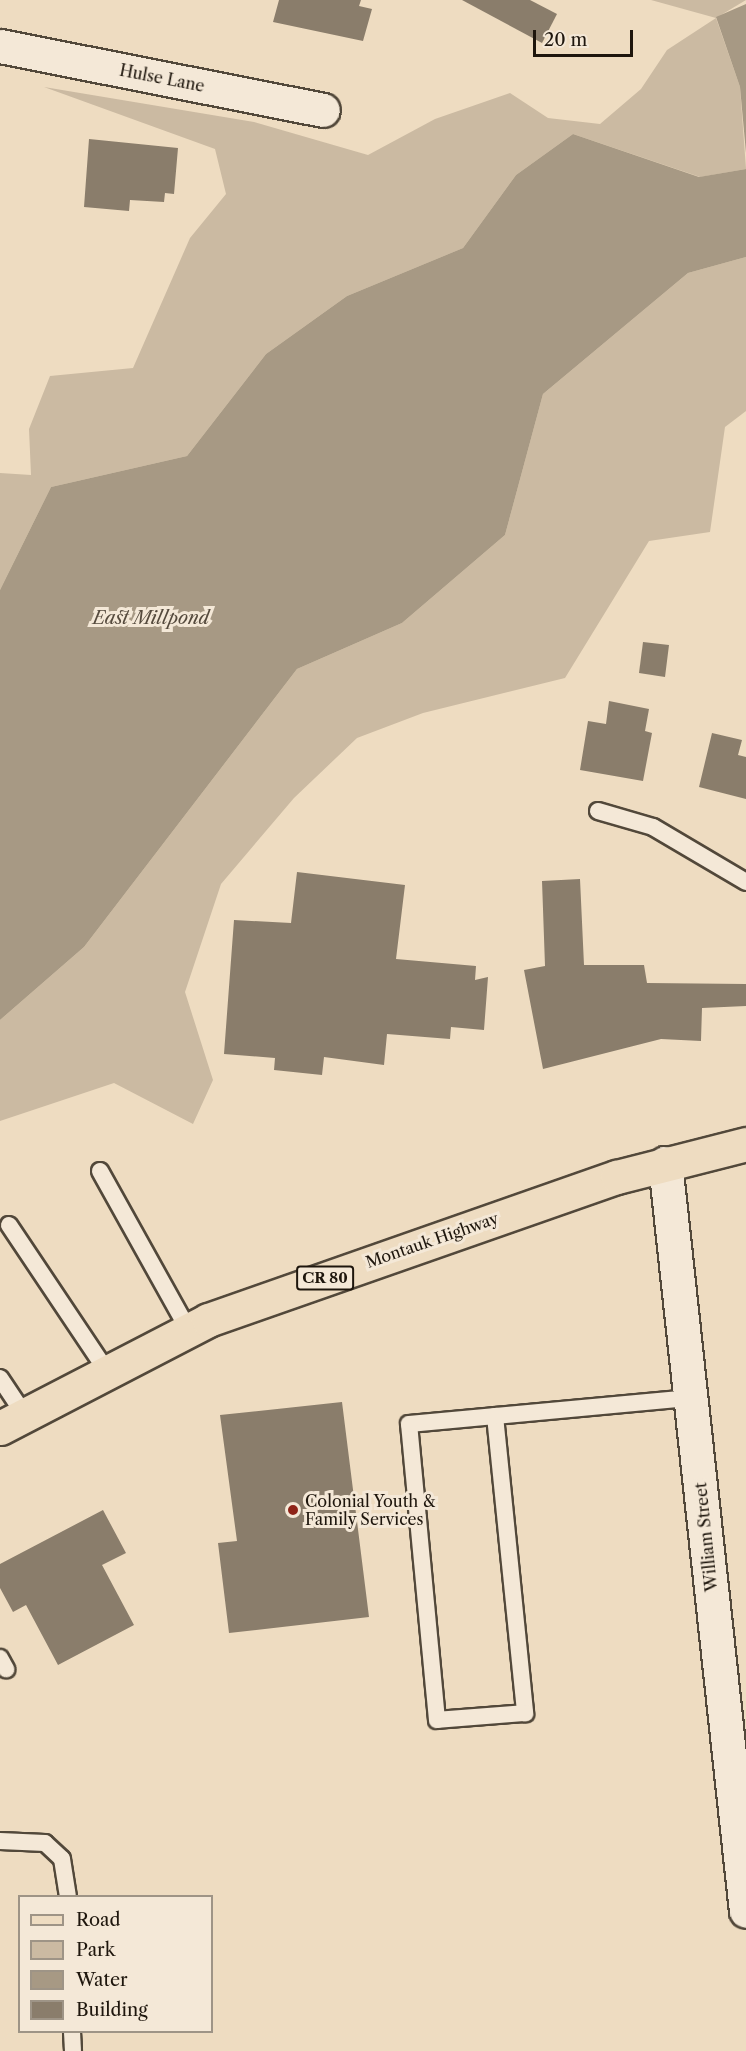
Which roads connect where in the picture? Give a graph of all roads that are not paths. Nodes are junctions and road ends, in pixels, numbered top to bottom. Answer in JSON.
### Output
{"nodes":[{"id":1,"x":0,"y":46,"type":"edge"},
{"id":2,"x":323,"y":110,"type":"dead end"},
{"id":3,"x":598,"y":810,"type":"dead end"},
{"id":4,"x":746,"y":882,"type":"edge"},
{"id":5,"x":746,"y":1144,"type":"edge"},
{"id":6,"x":665,"y":1163,"type":"junction"},
{"id":7,"x":100,"y":1171,"type":"dead end"},
{"id":8,"x":9,"y":1225,"type":"dead end"},
{"id":9,"x":188,"y":1329,"type":"junction"},
{"id":10,"x":106,"y":1370,"type":"junction"},
{"id":11,"x":0,"y":1378,"type":"edge"},
{"id":12,"x":692,"y":1398,"type":"junction"},
{"id":13,"x":495,"y":1416,"type":"junction"},
{"id":14,"x":12,"y":1421,"type":"edge"},
{"id":15,"x":0,"y":1841,"type":"edge"},
{"id":16,"x":68,"y":1895,"type":"edge"},
{"id":17,"x":746,"y":1911,"type":"edge"},
{"id":18,"x":72,"y":2033,"type":"edge"},
{"id":19,"x":73,"y":2051,"type":"edge"}],
"edges":[{"from":1,"to":2,"type":"street","name":"Hulse Lane"},
{"from":3,"to":4,"type":"lane"},
{"from":5,"to":6,"type":"main road","name":"Montauk Highway","number":"CR 80"},
{"from":6,"to":9,"type":"main road","name":"Montauk Highway","number":"CR 80"},
{"from":6,"to":12,"type":"street","name":"William Street"},
{"from":7,"to":9,"type":"lane"},
{"from":8,"to":10,"type":"lane"},
{"from":9,"to":10,"type":"main road","name":"Montauk Highway","number":"CR 80"},
{"from":10,"to":14,"type":"main road","name":"Montauk Highway","number":"CR 80"},
{"from":11,"to":14,"type":"lane"},
{"from":12,"to":13,"type":"lane"},
{"from":12,"to":17,"type":"street","name":"William Street"},
{"from":13,"to":13,"type":"lane"},
{"from":15,"to":16,"type":"lane"},
{"from":18,"to":19,"type":"lane"}]}
